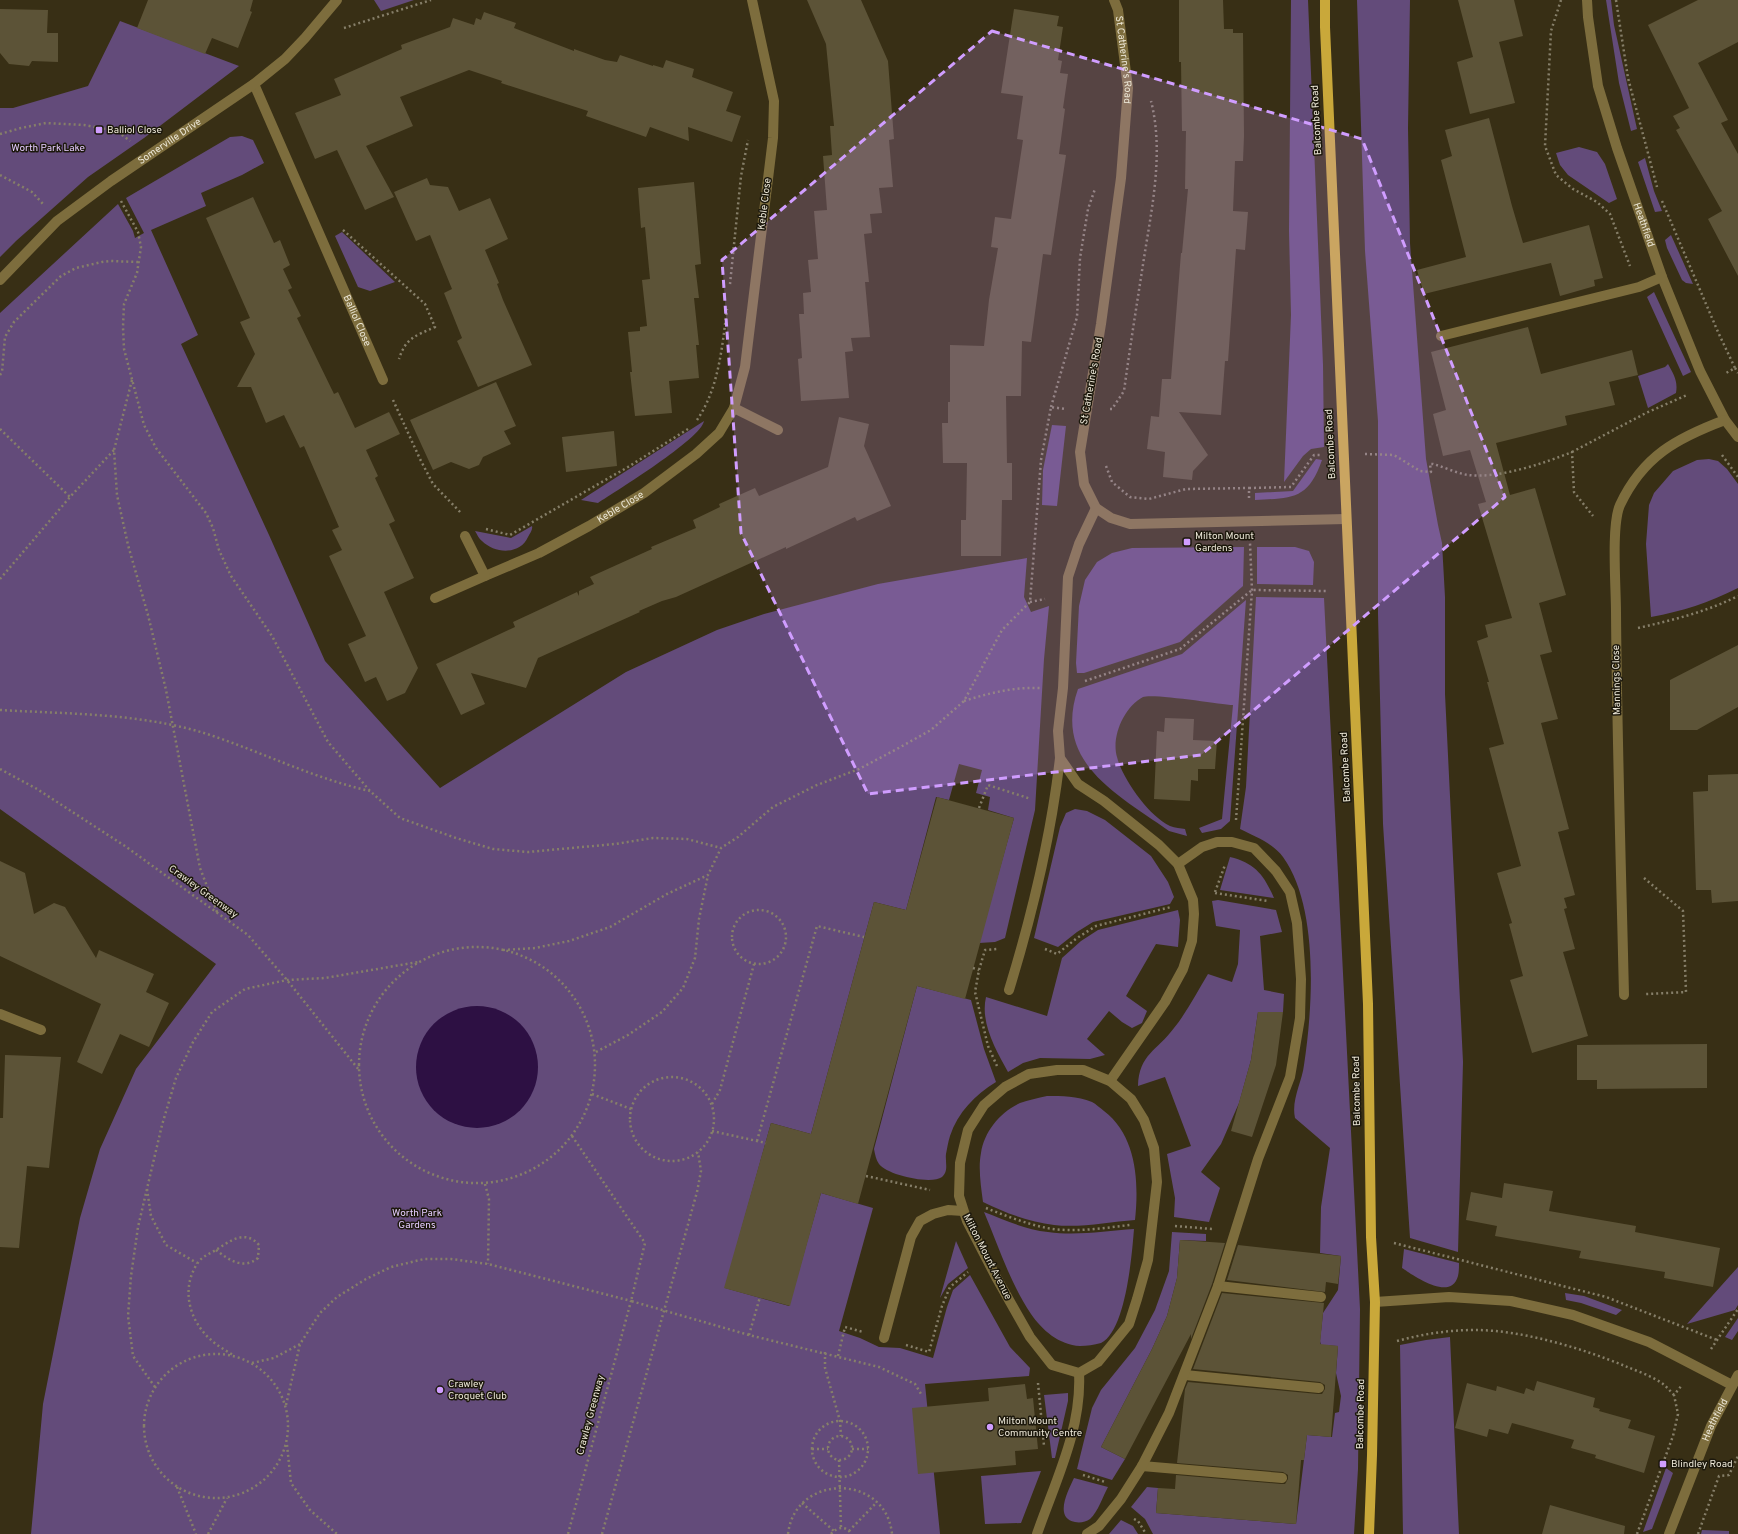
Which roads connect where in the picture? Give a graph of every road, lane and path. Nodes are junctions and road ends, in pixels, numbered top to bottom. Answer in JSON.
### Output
{"nodes":[{"id":1,"x":337,"y":0,"type":"edge"},
{"id":2,"x":431,"y":0,"type":"edge"},
{"id":3,"x":752,"y":0,"type":"edge"},
{"id":4,"x":1114,"y":0,"type":"edge"},
{"id":5,"x":1325,"y":0,"type":"edge"},
{"id":6,"x":1561,"y":0,"type":"edge"},
{"id":7,"x":1587,"y":0,"type":"edge"},
{"id":8,"x":305,"y":38,"type":"junction"},
{"id":9,"x":254,"y":84,"type":"junction"},
{"id":10,"x":1150,"y":99,"type":"dead end"},
{"id":11,"x":0,"y":134,"type":"edge"},
{"id":12,"x":748,"y":138,"type":"dead end"},
{"id":13,"x":148,"y":155,"type":"junction"},
{"id":14,"x":0,"y":175,"type":"edge"},
{"id":15,"x":111,"y":181,"type":"junction"},
{"id":16,"x":1097,"y":183,"type":"dead end"},
{"id":17,"x":57,"y":221,"type":"junction"},
{"id":18,"x":321,"y":237,"type":"junction"},
{"id":19,"x":140,"y":262,"type":"junction"},
{"id":20,"x":1662,"y":277,"type":"junction"},
{"id":21,"x":0,"y":280,"type":"edge"},
{"id":22,"x":1638,"y":287,"type":"junction"},
{"id":23,"x":730,"y":288,"type":"dead end"},
{"id":24,"x":728,"y":303,"type":"dead end"},
{"id":25,"x":1441,"y":336,"type":"dead end"},
{"id":26,"x":1735,"y":368,"type":"dead end"},
{"id":27,"x":1738,"y":373,"type":"edge"},
{"id":28,"x":0,"y":375,"type":"edge"},
{"id":29,"x":132,"y":380,"type":"junction"},
{"id":30,"x":383,"y":380,"type":"junction"},
{"id":31,"x":1684,"y":388,"type":"dead end"},
{"id":32,"x":1051,"y":407,"type":"junction"},
{"id":33,"x":734,"y":408,"type":"junction"},
{"id":34,"x":1112,"y":409,"type":"junction"},
{"id":35,"x":1087,"y":411,"type":"junction"},
{"id":36,"x":1109,"y":416,"type":"dead end"},
{"id":37,"x":1725,"y":420,"type":"junction"},
{"id":38,"x":1703,"y":428,"type":"junction"},
{"id":39,"x":0,"y":429,"type":"edge"},
{"id":40,"x":778,"y":430,"type":"dead end"},
{"id":41,"x":1738,"y":437,"type":"edge"},
{"id":42,"x":114,"y":450,"type":"junction"},
{"id":43,"x":1344,"y":453,"type":"junction"},
{"id":44,"x":1106,"y":464,"type":"dead end"},
{"id":45,"x":1738,"y":476,"type":"edge"},
{"id":46,"x":1250,"y":488,"type":"junction"},
{"id":47,"x":70,"y":497,"type":"junction"},
{"id":48,"x":1096,"y":508,"type":"junction"},
{"id":49,"x":1346,"y":519,"type":"junction"},
{"id":50,"x":1249,"y":521,"type":"junction"},
{"id":51,"x":474,"y":526,"type":"junction"},
{"id":52,"x":1615,"y":531,"type":"junction"},
{"id":53,"x":464,"y":536,"type":"joint"},
{"id":54,"x":485,"y":576,"type":"junction"},
{"id":55,"x":0,"y":579,"type":"edge"},
{"id":56,"x":1252,"y":590,"type":"junction"},
{"id":57,"x":1350,"y":592,"type":"junction"},
{"id":58,"x":1738,"y":596,"type":"edge"},
{"id":59,"x":435,"y":598,"type":"dead end"},
{"id":60,"x":1616,"y":632,"type":"junction"},
{"id":61,"x":1063,"y":688,"type":"junction"},
{"id":62,"x":964,"y":701,"type":"junction"},
{"id":63,"x":0,"y":710,"type":"edge"},
{"id":64,"x":173,"y":725,"type":"junction"},
{"id":65,"x":1060,"y":758,"type":"junction"},
{"id":66,"x":0,"y":769,"type":"edge"},
{"id":67,"x":370,"y":791,"type":"junction"},
{"id":68,"x":1054,"y":807,"type":"junction"},
{"id":69,"x":979,"y":808,"type":"dead end"},
{"id":70,"x":1232,"y":842,"type":"junction"},
{"id":71,"x":721,"y":848,"type":"junction"},
{"id":72,"x":1178,"y":864,"type":"junction"},
{"id":73,"x":708,"y":875,"type":"junction"},
{"id":74,"x":1621,"y":875,"type":"junction"},
{"id":75,"x":1215,"y":893,"type":"junction"},
{"id":76,"x":1193,"y":900,"type":"junction"},
{"id":77,"x":1293,"y":905,"type":"junction"},
{"id":78,"x":217,"y":912,"type":"junction"},
{"id":79,"x":864,"y":937,"type":"dead end"},
{"id":80,"x":503,"y":950,"type":"junction"},
{"id":81,"x":1057,"y":954,"type":"dead end"},
{"id":82,"x":421,"y":962,"type":"junction"},
{"id":83,"x":754,"y":964,"type":"junction"},
{"id":84,"x":972,"y":968,"type":"dead end"},
{"id":85,"x":979,"y":970,"type":"dead end"},
{"id":86,"x":288,"y":980,"type":"junction"},
{"id":87,"x":1009,"y":990,"type":"dead end"},
{"id":88,"x":975,"y":992,"type":"dead end"},
{"id":89,"x":1624,"y":995,"type":"joint"},
{"id":90,"x":0,"y":1014,"type":"edge"},
{"id":91,"x":41,"y":1030,"type":"dead end"},
{"id":92,"x":988,"y":1046,"type":"dead end"},
{"id":93,"x":596,"y":1052,"type":"junction"},
{"id":94,"x":359,"y":1070,"type":"junction"},
{"id":95,"x":1110,"y":1081,"type":"junction"},
{"id":96,"x":592,"y":1094,"type":"junction"},
{"id":97,"x":711,"y":1105,"type":"junction"},
{"id":98,"x":631,"y":1109,"type":"junction"},
{"id":99,"x":712,"y":1131,"type":"junction"},
{"id":100,"x":572,"y":1136,"type":"junction"},
{"id":101,"x":757,"y":1141,"type":"junction"},
{"id":102,"x":766,"y":1143,"type":"dead end"},
{"id":103,"x":698,"y":1152,"type":"junction"},
{"id":104,"x":866,"y":1176,"type":"dead end"},
{"id":105,"x":485,"y":1184,"type":"junction"},
{"id":106,"x":147,"y":1187,"type":"junction"},
{"id":107,"x":959,"y":1196,"type":"junction"},
{"id":108,"x":963,"y":1211,"type":"junction"},
{"id":109,"x":1153,"y":1225,"type":"junction"},
{"id":110,"x":1235,"y":1231,"type":"junction"},
{"id":111,"x":216,"y":1250,"type":"junction"},
{"id":112,"x":197,"y":1263,"type":"junction"},
{"id":113,"x":488,"y":1264,"type":"junction"},
{"id":114,"x":974,"y":1269,"type":"dead end"},
{"id":115,"x":1218,"y":1286,"type":"junction"},
{"id":116,"x":760,"y":1297,"type":"dead end"},
{"id":117,"x":1321,"y":1297,"type":"dead end"},
{"id":118,"x":630,"y":1301,"type":"junction"},
{"id":119,"x":1375,"y":1302,"type":"junction"},
{"id":120,"x":1738,"y":1309,"type":"edge"},
{"id":121,"x":663,"y":1310,"type":"junction"},
{"id":122,"x":750,"y":1335,"type":"junction"},
{"id":123,"x":884,"y":1338,"type":"junction"},
{"id":124,"x":300,"y":1344,"type":"junction"},
{"id":125,"x":1374,"y":1348,"type":"junction"},
{"id":126,"x":825,"y":1352,"type":"junction"},
{"id":127,"x":235,"y":1356,"type":"junction"},
{"id":128,"x":838,"y":1356,"type":"junction"},
{"id":129,"x":252,"y":1363,"type":"junction"},
{"id":130,"x":1699,"y":1367,"type":"junction"},
{"id":131,"x":1079,"y":1373,"type":"junction"},
{"id":132,"x":1185,"y":1375,"type":"junction"},
{"id":133,"x":1738,"y":1375,"type":"edge"},
{"id":134,"x":1037,"y":1378,"type":"dead end"},
{"id":135,"x":1732,"y":1385,"type":"junction"},
{"id":136,"x":155,"y":1387,"type":"junction"},
{"id":137,"x":1319,"y":1388,"type":"dead end"},
{"id":138,"x":921,"y":1394,"type":"dead end"},
{"id":139,"x":1674,"y":1394,"type":"junction"},
{"id":140,"x":286,"y":1405,"type":"junction"},
{"id":141,"x":840,"y":1421,"type":"junction"},
{"id":142,"x":841,"y":1436,"type":"junction"},
{"id":143,"x":287,"y":1443,"type":"junction"},
{"id":144,"x":1044,"y":1447,"type":"dead end"},
{"id":145,"x":812,"y":1449,"type":"junction"},
{"id":146,"x":852,"y":1449,"type":"junction"},
{"id":147,"x":868,"y":1449,"type":"junction"},
{"id":148,"x":828,"y":1450,"type":"junction"},
{"id":149,"x":1738,"y":1456,"type":"edge"},
{"id":150,"x":839,"y":1460,"type":"junction"},
{"id":151,"x":1142,"y":1466,"type":"junction"},
{"id":152,"x":1062,"y":1468,"type":"junction"},
{"id":153,"x":840,"y":1477,"type":"junction"},
{"id":154,"x":1282,"y":1478,"type":"dead end"},
{"id":155,"x":176,"y":1487,"type":"junction"},
{"id":156,"x":840,"y":1487,"type":"junction"},
{"id":157,"x":1126,"y":1489,"type":"junction"},
{"id":158,"x":228,"y":1498,"type":"junction"},
{"id":159,"x":877,"y":1502,"type":"junction"},
{"id":160,"x":802,"y":1503,"type":"junction"},
{"id":161,"x":841,"y":1528,"type":"junction"},
{"id":162,"x":834,"y":1531,"type":"junction"},
{"id":163,"x":850,"y":1532,"type":"edge"},
{"id":164,"x":196,"y":1534,"type":"edge"},
{"id":165,"x":208,"y":1534,"type":"edge"},
{"id":166,"x":337,"y":1534,"type":"edge"},
{"id":167,"x":568,"y":1534,"type":"edge"},
{"id":168,"x":602,"y":1534,"type":"edge"},
{"id":169,"x":788,"y":1534,"type":"edge"},
{"id":170,"x":831,"y":1534,"type":"edge"},
{"id":171,"x":892,"y":1534,"type":"edge"},
{"id":172,"x":1039,"y":1534,"type":"edge"},
{"id":173,"x":1087,"y":1534,"type":"edge"},
{"id":174,"x":1369,"y":1534,"type":"edge"},
{"id":175,"x":1637,"y":1534,"type":"edge"},
{"id":176,"x":1669,"y":1534,"type":"edge"},
{"id":177,"x":1698,"y":1534,"type":"edge"}],
"edges":[{"from":1,"to":8,"type":"street","name":"Somerville Drive"},
{"from":2,"to":8,"type":"path"},
{"from":3,"to":33,"type":"street","name":"Keble Close"},
{"from":4,"to":35,"type":"street","name":"St Catherine's Road"},
{"from":5,"to":43,"type":"main road","name":"Balcombe Road"},
{"from":6,"to":22,"type":"path"},
{"from":7,"to":20,"type":"street","name":"Heathfield"},
{"from":8,"to":9,"type":"street","name":"Somerville Drive"},
{"from":9,"to":13,"type":"street","name":"Somerville Drive"},
{"from":9,"to":18,"type":"street","name":"Balliol Close"},
{"from":10,"to":34,"type":"path"},
{"from":11,"to":13,"type":"path"},
{"from":12,"to":23,"type":"path"},
{"from":13,"to":15,"type":"street","name":"Somerville Drive"},
{"from":14,"to":17,"type":"path"},
{"from":15,"to":17,"type":"street","name":"Somerville Drive"},
{"from":15,"to":19,"type":"path"},
{"from":16,"to":32,"type":"path"},
{"from":17,"to":21,"type":"street","name":"Somerville Drive"},
{"from":18,"to":30,"type":"street","name":"Balliol Close"},
{"from":18,"to":30,"type":"path"},
{"from":19,"to":28,"type":"path"},
{"from":19,"to":29,"type":"path"},
{"from":20,"to":22,"type":"street"},
{"from":20,"to":37,"type":"street","name":"Heathfield"},
{"from":22,"to":25,"type":"street"},
{"from":24,"to":51,"type":"path"},
{"from":26,"to":27,"type":"path"},
{"from":29,"to":42,"type":"path"},
{"from":29,"to":67,"type":"path"},
{"from":30,"to":51,"type":"path"},
{"from":31,"to":38,"type":"path"},
{"from":32,"to":35,"type":"path"},
{"from":32,"to":62,"type":"path"},
{"from":33,"to":40,"type":"street"},
{"from":33,"to":54,"type":"street","name":"Keble Close"},
{"from":34,"to":35,"type":"path"},
{"from":34,"to":36,"type":"path"},
{"from":35,"to":48,"type":"street","name":"St Catherine's Road"},
{"from":37,"to":38,"type":"street","name":"Mannings Close"},
{"from":37,"to":41,"type":"street","name":"Heathfield"},
{"from":38,"to":45,"type":"path"},
{"from":38,"to":52,"type":"street","name":"Mannings Close"},
{"from":39,"to":47,"type":"path"},
{"from":42,"to":47,"type":"path"},
{"from":42,"to":64,"type":"path"},
{"from":43,"to":46,"type":"path"},
{"from":43,"to":49,"type":"main road","name":"Balcombe Road"},
{"from":43,"to":52,"type":"path"},
{"from":44,"to":46,"type":"path"},
{"from":46,"to":50,"type":"path"},
{"from":47,"to":55,"type":"path"},
{"from":48,"to":50,"type":"street"},
{"from":48,"to":61,"type":"street"},
{"from":49,"to":50,"type":"street"},
{"from":49,"to":57,"type":"main road","name":"Balcombe Road"},
{"from":50,"to":56,"type":"path"},
{"from":51,"to":53,"type":"path"},
{"from":52,"to":60,"type":"street","name":"Mannings Close"},
{"from":53,"to":54,"type":"street"},
{"from":54,"to":59,"type":"street","name":"Keble Close"},
{"from":56,"to":57,"type":"path"},
{"from":56,"to":61,"type":"path"},
{"from":56,"to":70,"type":"path"},
{"from":57,"to":119,"type":"main road","name":"Balcombe Road"},
{"from":58,"to":60,"type":"path"},
{"from":60,"to":74,"type":"street","name":"Mannings Close"},
{"from":61,"to":62,"type":"path"},
{"from":61,"to":65,"type":"street"},
{"from":62,"to":71,"type":"path"},
{"from":63,"to":64,"type":"path"},
{"from":64,"to":67,"type":"path"},
{"from":64,"to":78,"type":"path"},
{"from":65,"to":68,"type":"street"},
{"from":65,"to":72,"type":"street"},
{"from":66,"to":78,"type":"path","name":"Crawley Greenway"},
{"from":67,"to":71,"type":"path"},
{"from":68,"to":69,"type":"path"},
{"from":68,"to":87,"type":"street"},
{"from":70,"to":72,"type":"street"},
{"from":70,"to":75,"type":"path"},
{"from":70,"to":77,"type":"street"},
{"from":71,"to":73,"type":"path"},
{"from":72,"to":76,"type":"street"},
{"from":73,"to":80,"type":"path"},
{"from":73,"to":93,"type":"path"},
{"from":74,"to":89,"type":"street","name":"Mannings Close"},
{"from":74,"to":89,"type":"path"},
{"from":75,"to":76,"type":"path"},
{"from":75,"to":77,"type":"path"},
{"from":76,"to":81,"type":"path"},
{"from":76,"to":95,"type":"street"},
{"from":77,"to":110,"type":"street"},
{"from":78,"to":86,"type":"path","name":"Crawley Greenway"},
{"from":79,"to":101,"type":"path"},
{"from":80,"to":82,"type":"path"},
{"from":80,"to":93,"type":"path"},
{"from":82,"to":86,"type":"path"},
{"from":82,"to":94,"type":"path"},
{"from":83,"to":83,"type":"path"},
{"from":83,"to":97,"type":"path"},
{"from":84,"to":85,"type":"path"},
{"from":86,"to":94,"type":"path","name":"Crawley Greenway"},
{"from":86,"to":106,"type":"path"},
{"from":88,"to":92,"type":"path"},
{"from":90,"to":91,"type":"street"},
{"from":93,"to":96,"type":"path"},
{"from":94,"to":105,"type":"path"},
{"from":95,"to":107,"type":"street","name":"Milton Mount Avenue"},
{"from":95,"to":109,"type":"street","name":"Milton Mount Avenue"},
{"from":96,"to":98,"type":"path"},
{"from":96,"to":100,"type":"path"},
{"from":97,"to":98,"type":"path"},
{"from":97,"to":99,"type":"path"},
{"from":98,"to":103,"type":"path"},
{"from":99,"to":101,"type":"path"},
{"from":99,"to":103,"type":"path"},
{"from":100,"to":105,"type":"path"},
{"from":100,"to":118,"type":"path","name":"Crawley Greenway"},
{"from":101,"to":102,"type":"path"},
{"from":103,"to":121,"type":"path"},
{"from":104,"to":107,"type":"path"},
{"from":105,"to":113,"type":"path"},
{"from":106,"to":112,"type":"path"},
{"from":106,"to":136,"type":"path"},
{"from":107,"to":108,"type":"street","name":"Milton Mount Avenue"},
{"from":107,"to":109,"type":"path"},
{"from":108,"to":123,"type":"street"},
{"from":108,"to":131,"type":"street","name":"Milton Mount Avenue"},
{"from":109,"to":110,"type":"path"},
{"from":109,"to":131,"type":"street","name":"Milton Mount Avenue"},
{"from":110,"to":115,"type":"street"},
{"from":111,"to":111,"type":"path"},
{"from":111,"to":112,"type":"path"},
{"from":112,"to":127,"type":"path"},
{"from":113,"to":118,"type":"path"},
{"from":113,"to":124,"type":"path"},
{"from":114,"to":123,"type":"path"},
{"from":115,"to":117,"type":"street"},
{"from":115,"to":132,"type":"street"},
{"from":116,"to":122,"type":"path"},
{"from":118,"to":121,"type":"path"},
{"from":118,"to":167,"type":"path","name":"Crawley Greenway"},
{"from":119,"to":125,"type":"main road","name":"Balcombe Road"},
{"from":119,"to":130,"type":"street"},
{"from":120,"to":130,"type":"path"},
{"from":121,"to":122,"type":"path"},
{"from":121,"to":168,"type":"path"},
{"from":122,"to":126,"type":"path"},
{"from":123,"to":128,"type":"path"},
{"from":124,"to":129,"type":"path"},
{"from":124,"to":140,"type":"path"},
{"from":125,"to":139,"type":"path"},
{"from":125,"to":174,"type":"main road","name":"Balcombe Road"},
{"from":126,"to":128,"type":"path"},
{"from":126,"to":141,"type":"path"},
{"from":127,"to":129,"type":"path"},
{"from":127,"to":136,"type":"path"},
{"from":128,"to":138,"type":"path"},
{"from":129,"to":140,"type":"path"},
{"from":130,"to":135,"type":"street"},
{"from":130,"to":139,"type":"path"},
{"from":131,"to":152,"type":"street"},
{"from":132,"to":137,"type":"street"},
{"from":132,"to":151,"type":"street"},
{"from":133,"to":135,"type":"street","name":"Heathfield"},
{"from":134,"to":144,"type":"path"},
{"from":135,"to":176,"type":"street","name":"Heathfield"},
{"from":136,"to":155,"type":"path"},
{"from":139,"to":175,"type":"path"},
{"from":140,"to":143,"type":"path"},
{"from":141,"to":142,"type":"path"},
{"from":141,"to":145,"type":"path"},
{"from":141,"to":147,"type":"path"},
{"from":142,"to":146,"type":"path"},
{"from":142,"to":148,"type":"path"},
{"from":143,"to":158,"type":"path"},
{"from":143,"to":166,"type":"path"},
{"from":145,"to":148,"type":"path"},
{"from":145,"to":153,"type":"path"},
{"from":146,"to":147,"type":"path"},
{"from":146,"to":150,"type":"path"},
{"from":147,"to":153,"type":"path"},
{"from":148,"to":150,"type":"path"},
{"from":149,"to":177,"type":"path"},
{"from":150,"to":153,"type":"path"},
{"from":151,"to":154,"type":"street"},
{"from":151,"to":157,"type":"street"},
{"from":152,"to":157,"type":"path"},
{"from":152,"to":172,"type":"street"},
{"from":153,"to":156,"type":"path"},
{"from":155,"to":158,"type":"path"},
{"from":155,"to":164,"type":"path"},
{"from":156,"to":159,"type":"path"},
{"from":156,"to":160,"type":"path"},
{"from":156,"to":161,"type":"path"},
{"from":157,"to":173,"type":"street"},
{"from":158,"to":165,"type":"path"},
{"from":159,"to":163,"type":"path"},
{"from":159,"to":171,"type":"path"},
{"from":160,"to":162,"type":"path"},
{"from":160,"to":169,"type":"path"},
{"from":161,"to":162,"type":"path"},
{"from":161,"to":163,"type":"path"},
{"from":162,"to":170,"type":"path"}]}
